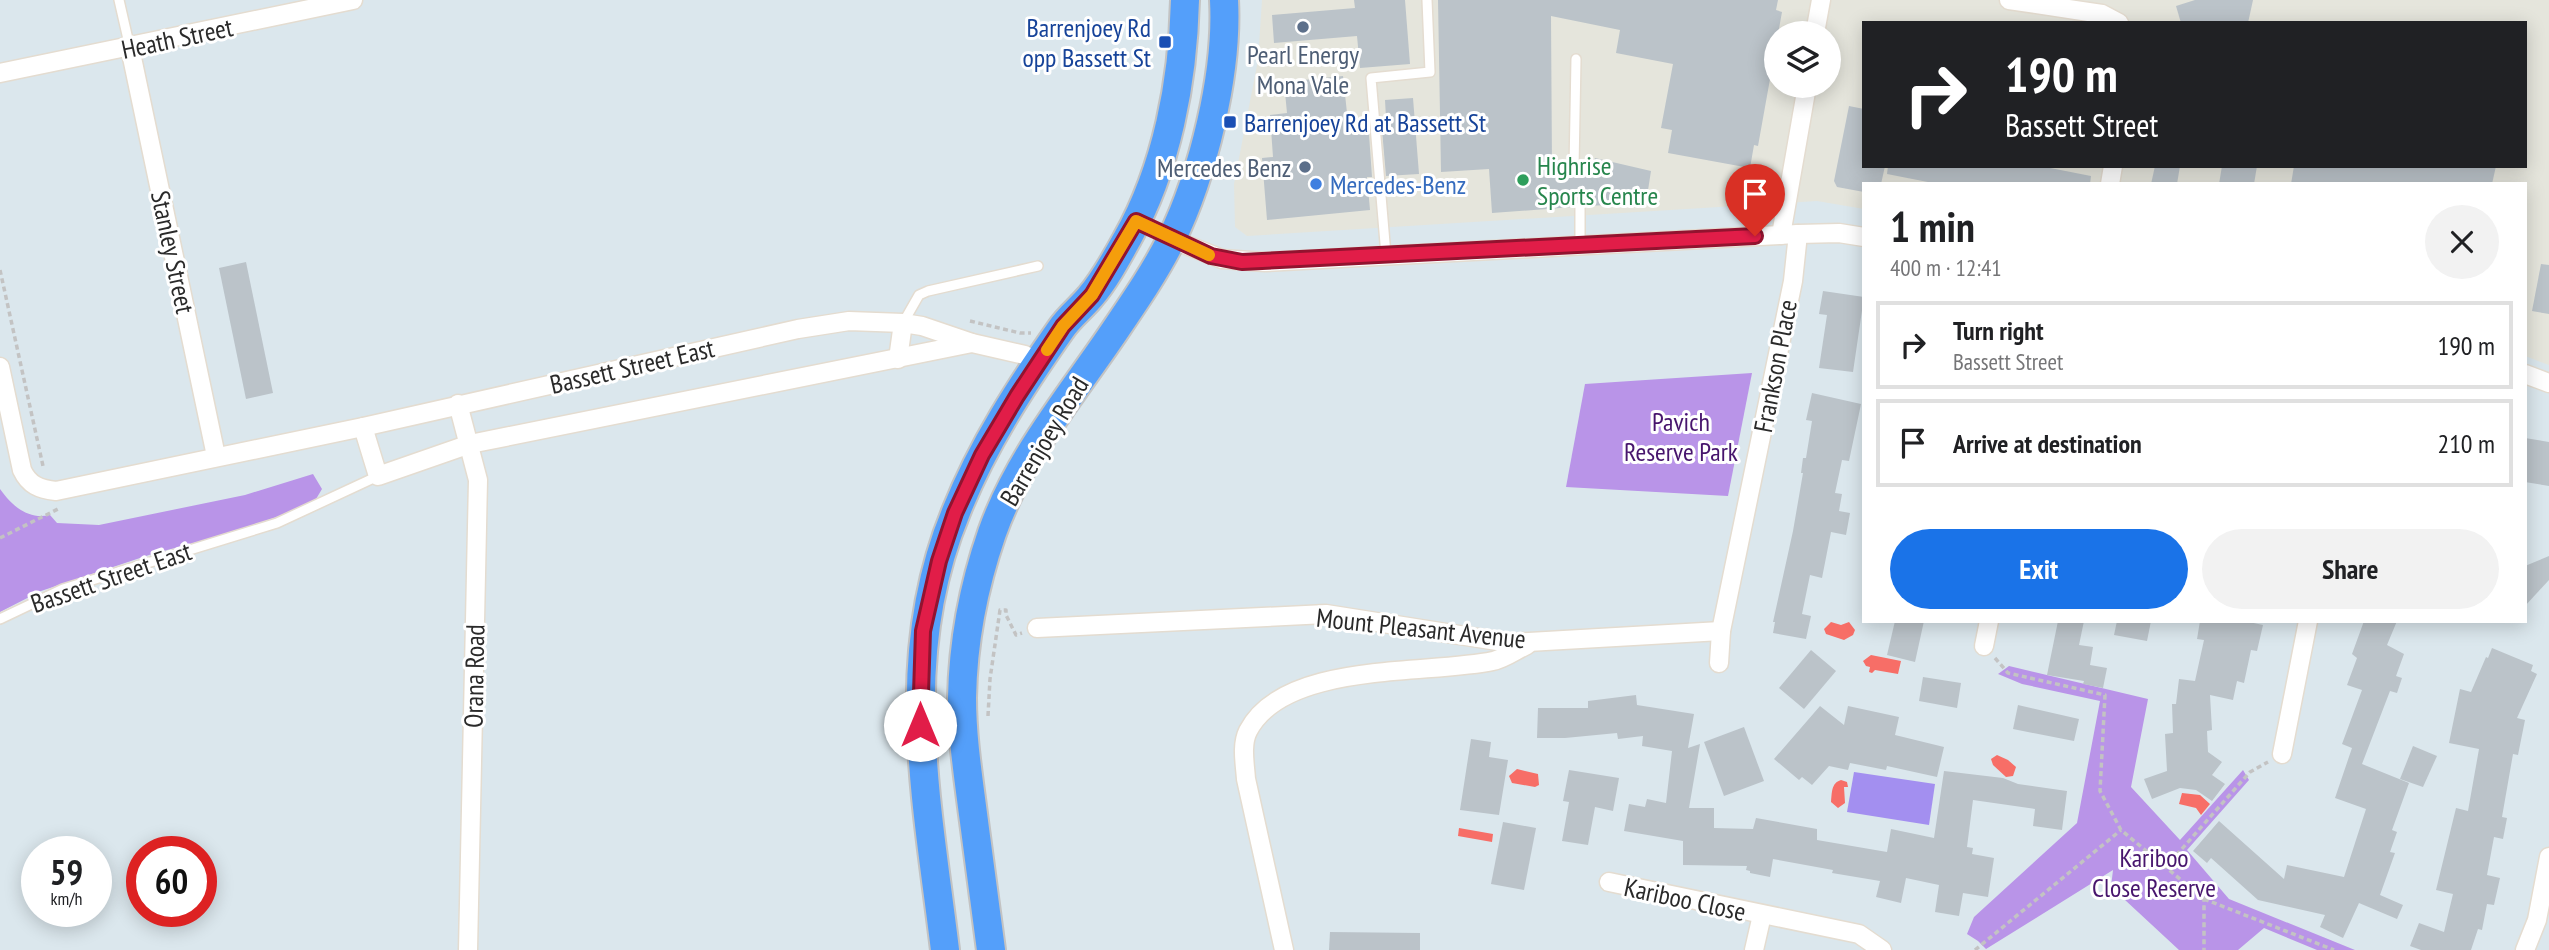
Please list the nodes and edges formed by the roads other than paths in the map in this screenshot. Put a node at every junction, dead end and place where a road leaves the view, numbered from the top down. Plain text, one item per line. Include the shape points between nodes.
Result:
1 (118, 0) edge
2 (353, 0) edge
3 (1185, 0) edge
4 (1224, 0) edge
5 (1427, 0) edge
6 (1821, 0) edge
7 (2009, 0) edge
8 (1817, 21) edge
9 (2115, 21) edge
10 (130, 48) junction
11 (1576, 58) dead end
12 (0, 73) edge
13 (1806, 98) edge
14 (1574, 168) dead end
15 (1580, 206) dead end
16 (1136, 221) junction
17 (1790, 234) junction
18 (1862, 237) edge
19 (1171, 239) junction
20 (1580, 245) junction
21 (1386, 255) junction
22 (1038, 266) dead end
23 (903, 323) junction
24 (972, 343) junction
25 (898, 359) junction
26 (1039, 363) junction
27 (0, 367) edge
28 (2527, 375) edge
29 (2549, 383) edge
30 (1069, 396) junction
31 (458, 404) junction
32 (363, 427) junction
33 (470, 444) junction
34 (216, 456) junction
35 (378, 476) junction
36 (0, 619) edge
37 (1989, 623) edge
38 (2308, 623) edge
39 (1037, 628) road end
40 (1721, 631) junction
41 (1533, 642) junction
42 (1984, 646) road end
43 (1719, 663) dead end
44 (2282, 754) road end
45 (2549, 857) edge
46 (1609, 882) dead end
47 (1762, 915) junction
48 (2543, 923) edge
49 (468, 950) edge
50 (945, 950) edge
51 (991, 950) edge
52 (1284, 950) edge
53 (1754, 950) edge
54 (1882, 950) edge
55 (2525, 950) edge

1 - 10 lane
2 - 10 street, Heath Street
3 - 16 main road, Barrenjoey Road via 1170,124
4 - 19 main road, Barrenjoey Road via 1213,114
5 - 21 lane via 1430,72 1371,78
6 - 8 street
7 - 9 street via 2102,14
10 - 12 street, Heath Street
10 - 34 street, Stanley Street
11 - 14 lane
13 - 17 street, Frankson Place
15 - 20 lane
16 - 19 main road
16 - 26 main road, Barrenjoey Road via 1092,295 1063,326
17 - 18 street
17 - 20 street
17 - 40 street, Frankson Place via 1793,281
19 - 21 street via 1211,256 1242,262
19 - 30 main road, Barrenjoey Road
20 - 21 street
22 - 23 lane via 928,291 919,295
23 - 24 street, Bassett Street East
23 - 25 street
23 - 31 street, Bassett Street East via 849,321 799,329
24 - 25 street, Bassett Street East
24 - 26 street, Bassett Street East via 1025,355
25 - 33 street, Bassett Street East
26 - 30 main road, Bassett Street East
26 - 50 main road, Barrenjoey Road via 982,455 955,513 923,631 921,748
27 - 34 street, Bassett Street East via 22,470 26,480 40,489 56,491
28 - 29 street
30 - 51 main road, Barrenjoey Road via 1019,474 993,531 968,629 963,742
31 - 32 street, Bassett Street East
31 - 33 street, Orana Road
32 - 34 street, Bassett Street East
32 - 35 street
33 - 35 street, Bassett Street East
33 - 49 street, Orana Road via 478,480
35 - 36 lane, Bassett Street East via 277,523 63,589
37 - 42 street
38 - 44 street
39 - 41 street, Mount Pleasant Avenue via 1326,614 1510,643
40 - 41 street, Mount Pleasant Avenue
40 - 43 street, Frankson Place
41 - 52 street via 1495,661 1324,682 1293,692 1265,709 1247,732 1246,779
45 - 48 street
46 - 47 street, Kariboo Close
47 - 53 street, Kariboo Close
47 - 54 street, Kariboo Close via 1859,934
48 - 55 street

